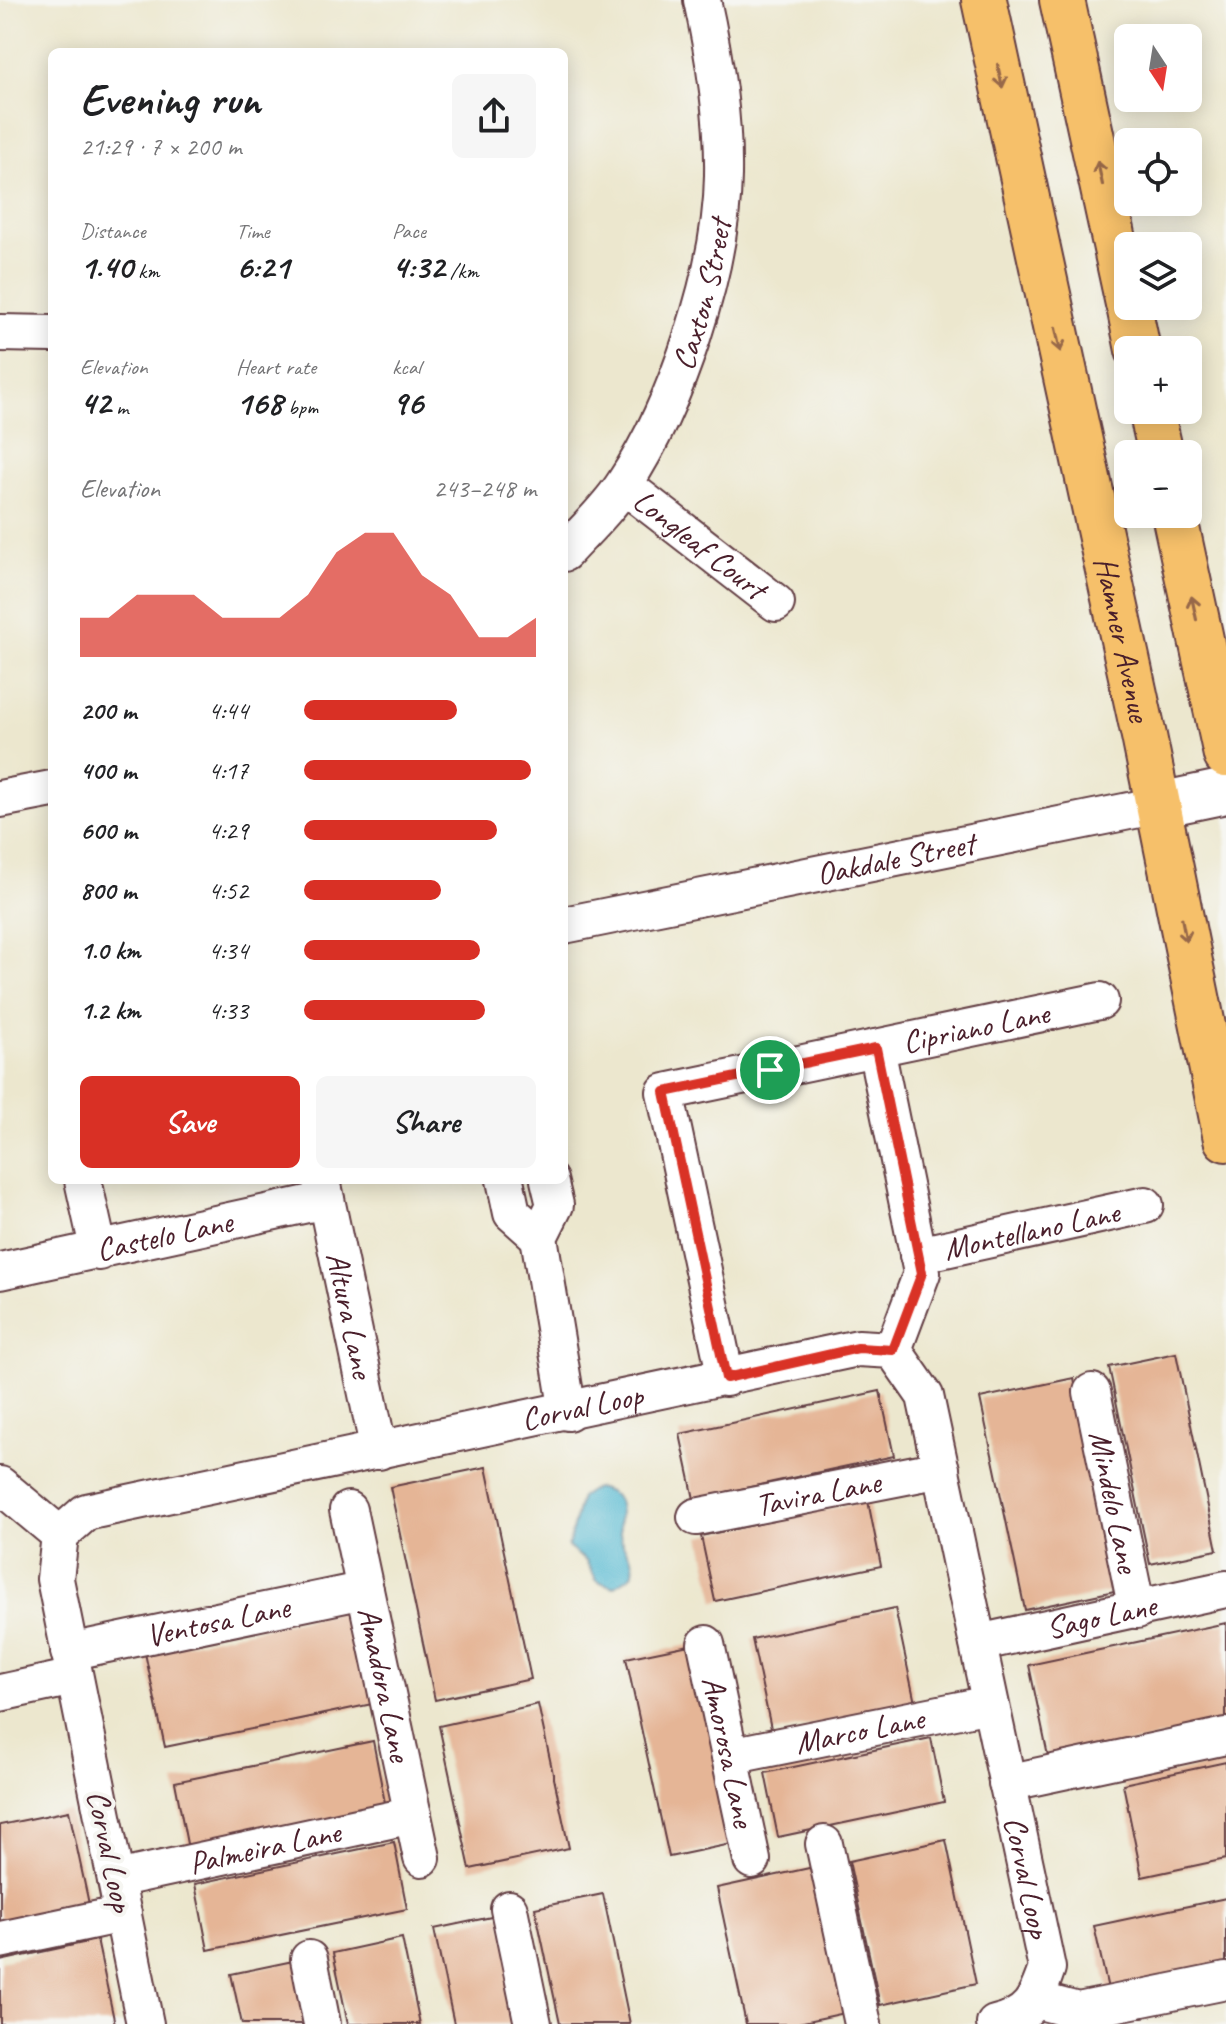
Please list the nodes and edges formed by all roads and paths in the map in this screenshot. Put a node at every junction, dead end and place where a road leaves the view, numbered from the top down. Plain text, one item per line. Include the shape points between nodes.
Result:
1 (702, 0) edge
2 (984, 0) edge
3 (1062, 0) edge
4 (1114, 240) edge
5 (0, 333) edge
6 (48, 334) edge
7 (624, 485) junction
8 (1177, 528) edge
9 (568, 548) edge
10 (776, 603) dead end
11 (1226, 755) edge
12 (48, 790) edge
13 (1226, 791) edge
14 (0, 799) edge
15 (1159, 805) junction
16 (568, 924) edge
17 (1100, 1001) dead end
18 (876, 1048) junction
19 (1226, 1139) edge
20 (84, 1184) edge
21 (506, 1184) edge
22 (550, 1184) edge
23 (324, 1190) edge
24 (1145, 1205) dead end
25 (539, 1237) junction
26 (99, 1252) junction
27 (918, 1255) junction
28 (0, 1271) edge
29 (893, 1350) junction
30 (726, 1378) junction
31 (1092, 1392) dead end
32 (568, 1412) junction
33 (379, 1451) junction
34 (941, 1469) junction
35 (0, 1485) edge
36 (348, 1510) dead end
37 (696, 1517) dead end
38 (60, 1535) junction
39 (1226, 1589) edge
40 (365, 1590) junction
41 (1137, 1610) junction
42 (978, 1643) junction
43 (706, 1644) dead end
44 (72, 1665) junction
45 (0, 1693) edge
46 (990, 1704) junction
47 (1226, 1736) edge
48 (730, 1756) junction
49 (1007, 1783) junction
50 (413, 1815) junction
51 (824, 1844) dead end
52 (422, 1858) dead end
53 (752, 1860) dead end
54 (116, 1879) junction
55 (509, 1909) dead end
56 (123, 1914) junction
57 (0, 1940) edge
58 (309, 1959) dead end
59 (1225, 1988) edge
60 (1015, 2017) edge
61 (145, 2024) edge
62 (322, 2024) edge
63 (533, 2024) edge
64 (863, 2024) edge

1 - 7 street, Caxton Street via 711,38 723,175 709,283 666,407
2 -> 15 main road, Hamner Avenue
4 -> 3 main road
5 - 6 street
7 - 9 street, Caxton Street
7 - 10 street, Longleaf Court
11 -> 8 main road
12 - 14 street
13 - 15 street, Oakdale Street
15 - 16 street, Oakdale Street
15 -> 19 main road, Hamner Avenue
17 - 18 street, Cipriano Lane
18 - 27 street
18 - 30 street, Cipriano Lane via 665,1092
20 - 26 street
21 - 25 street via 512,1213
22 - 25 street via 555,1205
23 - 26 street, Castelo Lane
23 - 33 street, Altura Lane
24 - 27 street, Montellano Lane
25 - 32 street
26 - 28 street, Castelo Lane
27 - 29 street via 922,1273
29 - 30 street, Corval Loop via 858,1348
29 - 34 street, Corval Loop via 925,1396
30 - 32 street, Corval Loop
31 - 41 street, Mindelo Lane
32 - 33 street, Corval Loop
33 - 38 street, Corval Loop via 86,1512
34 - 37 street, Tavira Lane
34 - 42 street, Corval Loop
35 - 38 street
36 - 40 street, Amadora Lane
38 - 44 street, Corval Loop via 55,1579
39 - 41 street, Sago Lane
40 - 44 street, Ventosa Lane
40 - 50 street, Amadora Lane
41 - 42 street, Sago Lane
42 - 46 street, Corval Loop
43 - 48 street, Amorosa Lane
44 - 45 street, Ventosa Lane
44 - 54 street, Corval Loop
46 - 48 street, Marco Lane
46 - 49 street, Corval Loop
47 - 49 street
48 - 53 street, Amorosa Lane
49 - 60 street, Corval Loop via 1047,1968
50 - 52 street, Amadora Lane
50 - 54 street, Palmeira Lane
51 - 64 street
54 - 56 street, Corval Loop
55 - 63 street
56 - 57 street
56 - 61 street, Corval Loop
58 - 62 street
59 - 60 street

